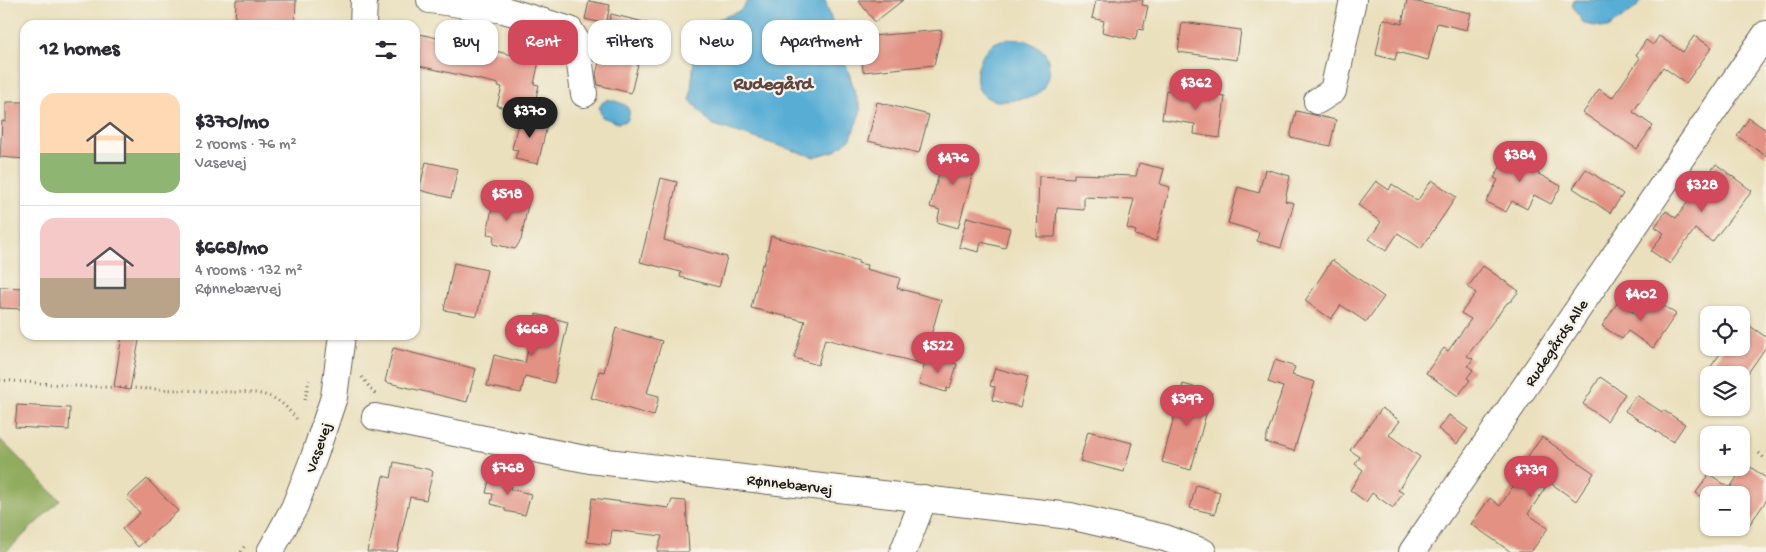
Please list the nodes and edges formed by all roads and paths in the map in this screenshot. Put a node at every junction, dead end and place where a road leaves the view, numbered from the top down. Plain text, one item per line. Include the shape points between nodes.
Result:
1 (364, 0) edge
2 (430, 0) edge
3 (1353, 0) edge
4 (363, 20) edge
5 (1766, 34) edge
6 (584, 94) dead end
7 (1317, 101) dead end
8 (341, 340) edge
9 (0, 380) edge
10 (375, 417) dead end
11 (300, 422) dead end
12 (1759, 453) dead end
13 (1766, 460) edge
14 (924, 498) junction
15 (270, 552) edge
16 (903, 552) edge
17 (1203, 552) edge
18 (1412, 552) edge

1 - 4 street
2 - 6 street via 504,10 570,30 576,42
3 - 7 street via 1333,91
5 - 18 street, Rudegårds Alle
8 - 15 street, Vasevej via 334,397 314,458 294,508
9 - 11 path via 256,393 282,401
10 - 14 street, Rønnebærvej via 590,460
12 - 13 path
14 - 16 street
14 - 17 street, Rønnebærvej via 1070,516 1165,538

